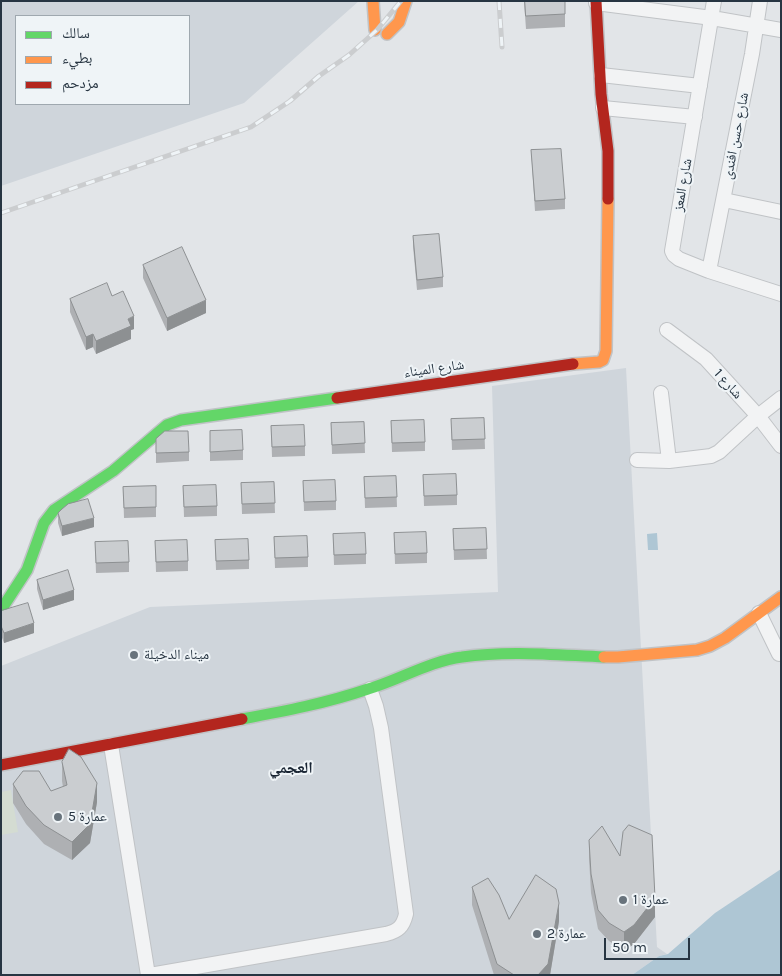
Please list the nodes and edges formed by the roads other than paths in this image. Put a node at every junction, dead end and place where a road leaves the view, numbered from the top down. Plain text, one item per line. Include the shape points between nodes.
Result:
1 (373, 1) edge
2 (406, 1) edge
3 (714, 1) edge
4 (760, 1) edge
5 (596, 2) edge
6 (712, 18) junction
7 (756, 26) junction
8 (375, 30) dead end
9 (781, 30) edge
10 (387, 34) dead end
11 (600, 75) junction
12 (700, 86) junction
13 (603, 108) junction
14 (695, 117) junction
15 (724, 200) junction
16 (781, 212) edge
17 (709, 271) junction
18 (781, 294) edge
19 (668, 330) dead end
20 (661, 393) dead end
21 (781, 398) edge
22 (758, 416) junction
23 (781, 446) edge
24 (637, 460) dead end
25 (669, 461) junction
26 (781, 597) edge
27 (1, 610) edge
28 (759, 613) junction
29 (779, 654) dead end
30 (370, 689) junction
31 (111, 744) junction
32 (1, 765) edge
33 (149, 975) edge

1 - 8 street
2 - 10 street via 399,22
3 - 6 street, شارع المعز
4 - 7 street, شارع حسن افندى
5 - 6 street
5 - 11 street, شارع الميناء
6 - 7 street
6 - 12 street, شارع المعز
7 - 9 street
7 - 15 street, شارع حسن افندى
11 - 12 street
11 - 13 street, شارع الميناء
12 - 14 street, شارع المعز
13 - 14 street
13 - 27 street, شارع الميناء via 608,151 606,351 603,360 181,420 167,426 113,471 54,510 44,523 27,570
14 - 17 street, شارع المعز via 672,251 677,258
15 - 16 street
15 - 17 street, شارع حسن افندى
17 - 18 street, شارع المعز
19 - 22 street, شارع 1 via 702,355
20 - 25 street
21 - 22 street
22 - 23 street, شارع 1
22 - 25 street via 719,452 702,458
24 - 25 street
26 - 28 street
28 - 29 street
28 - 30 street via 710,646 682,653 618,657 476,655 442,662
30 - 31 street via 291,710
30 - 33 street via 381,728 406,914 404,925 386,934
31 - 32 street
31 - 33 street

